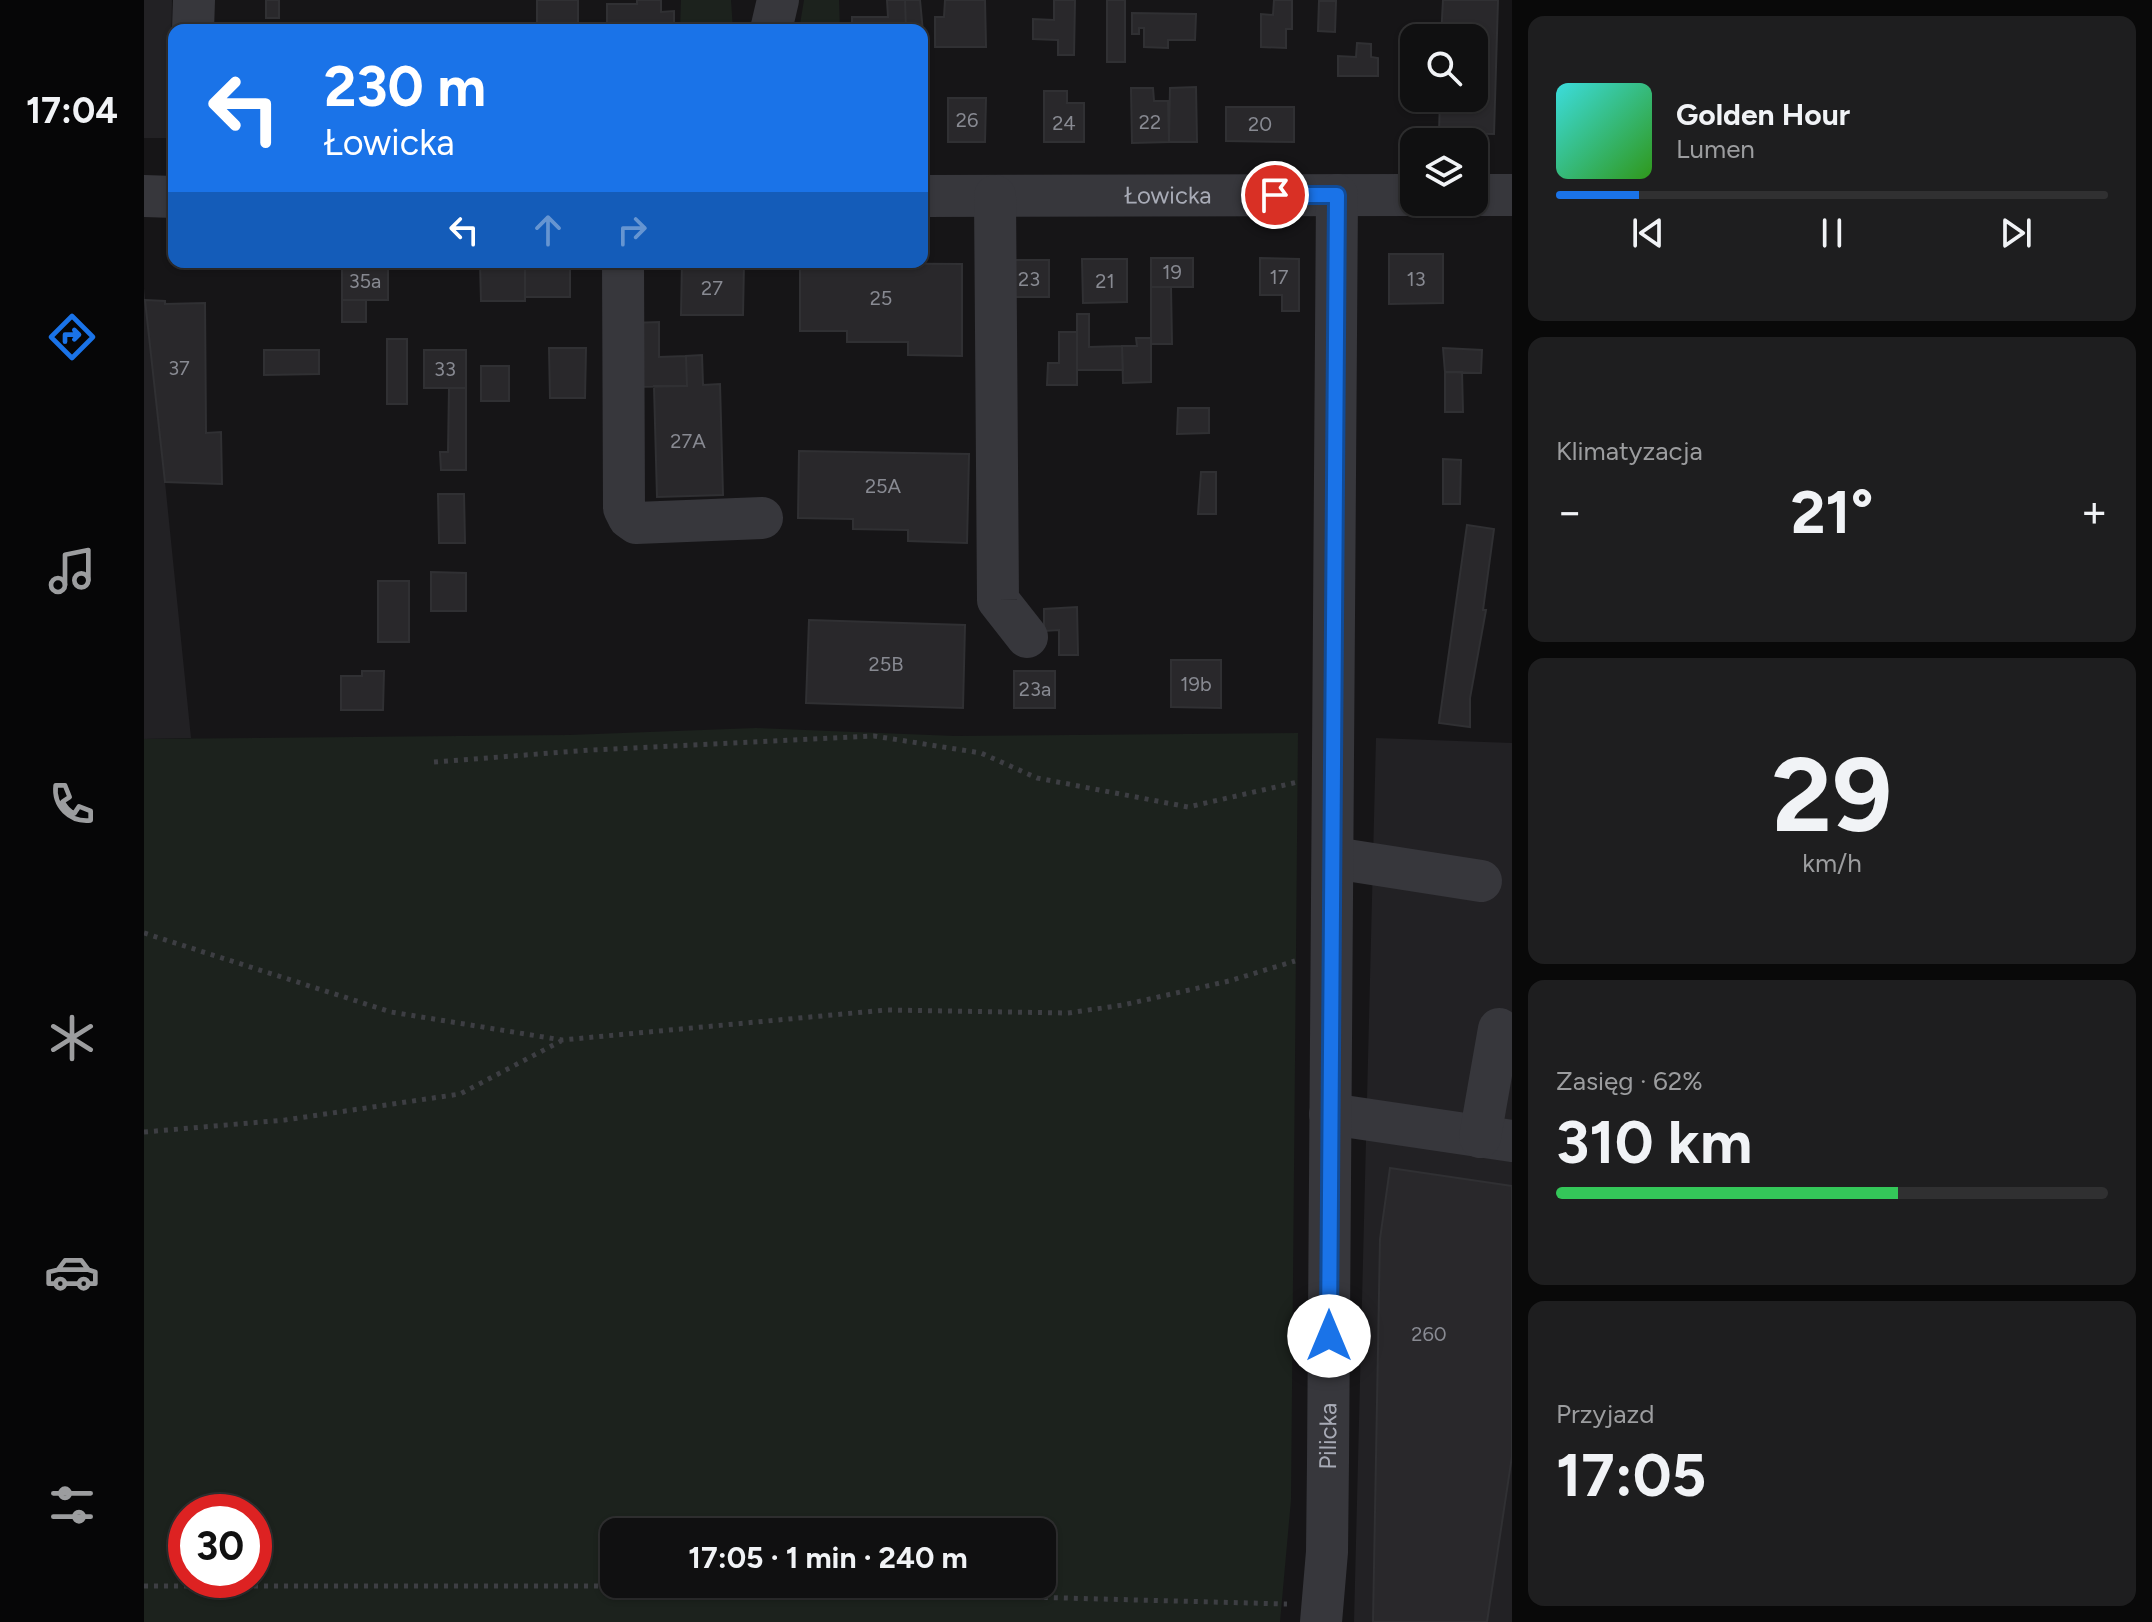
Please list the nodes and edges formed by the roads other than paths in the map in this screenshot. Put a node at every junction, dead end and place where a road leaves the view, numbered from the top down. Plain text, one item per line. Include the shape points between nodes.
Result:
1 (194, 0) edge
2 (778, 0) edge
3 (193, 24) edge
4 (772, 24) edge
5 (1337, 195) junction
6 (1400, 195) edge
7 (1488, 195) edge
8 (1512, 195) edge
9 (144, 196) edge
10 (928, 196) edge
11 (995, 196) junction
12 (168, 197) edge
13 (623, 268) edge
14 (762, 518) dead end
15 (1027, 637) dead end
16 (1334, 858) junction
17 (1481, 881) dead end
18 (1499, 1029) dead end
19 (1330, 1114) junction
20 (1496, 1139) edge
21 (1322, 1616) edge

1 - 3 street
2 - 4 street
5 - 6 street, Łowicka
5 - 11 street, Łowicka
5 - 16 street, Pilicka
7 - 8 street
9 - 12 street
10 - 11 street, Łowicka
11 - 15 street via 998,600
13 - 14 street via 624,508 629,518 636,523
16 - 17 street
16 - 19 street, Pilicka
18 - 20 street
19 - 20 street
19 - 21 street, Pilicka via 1328,1492

